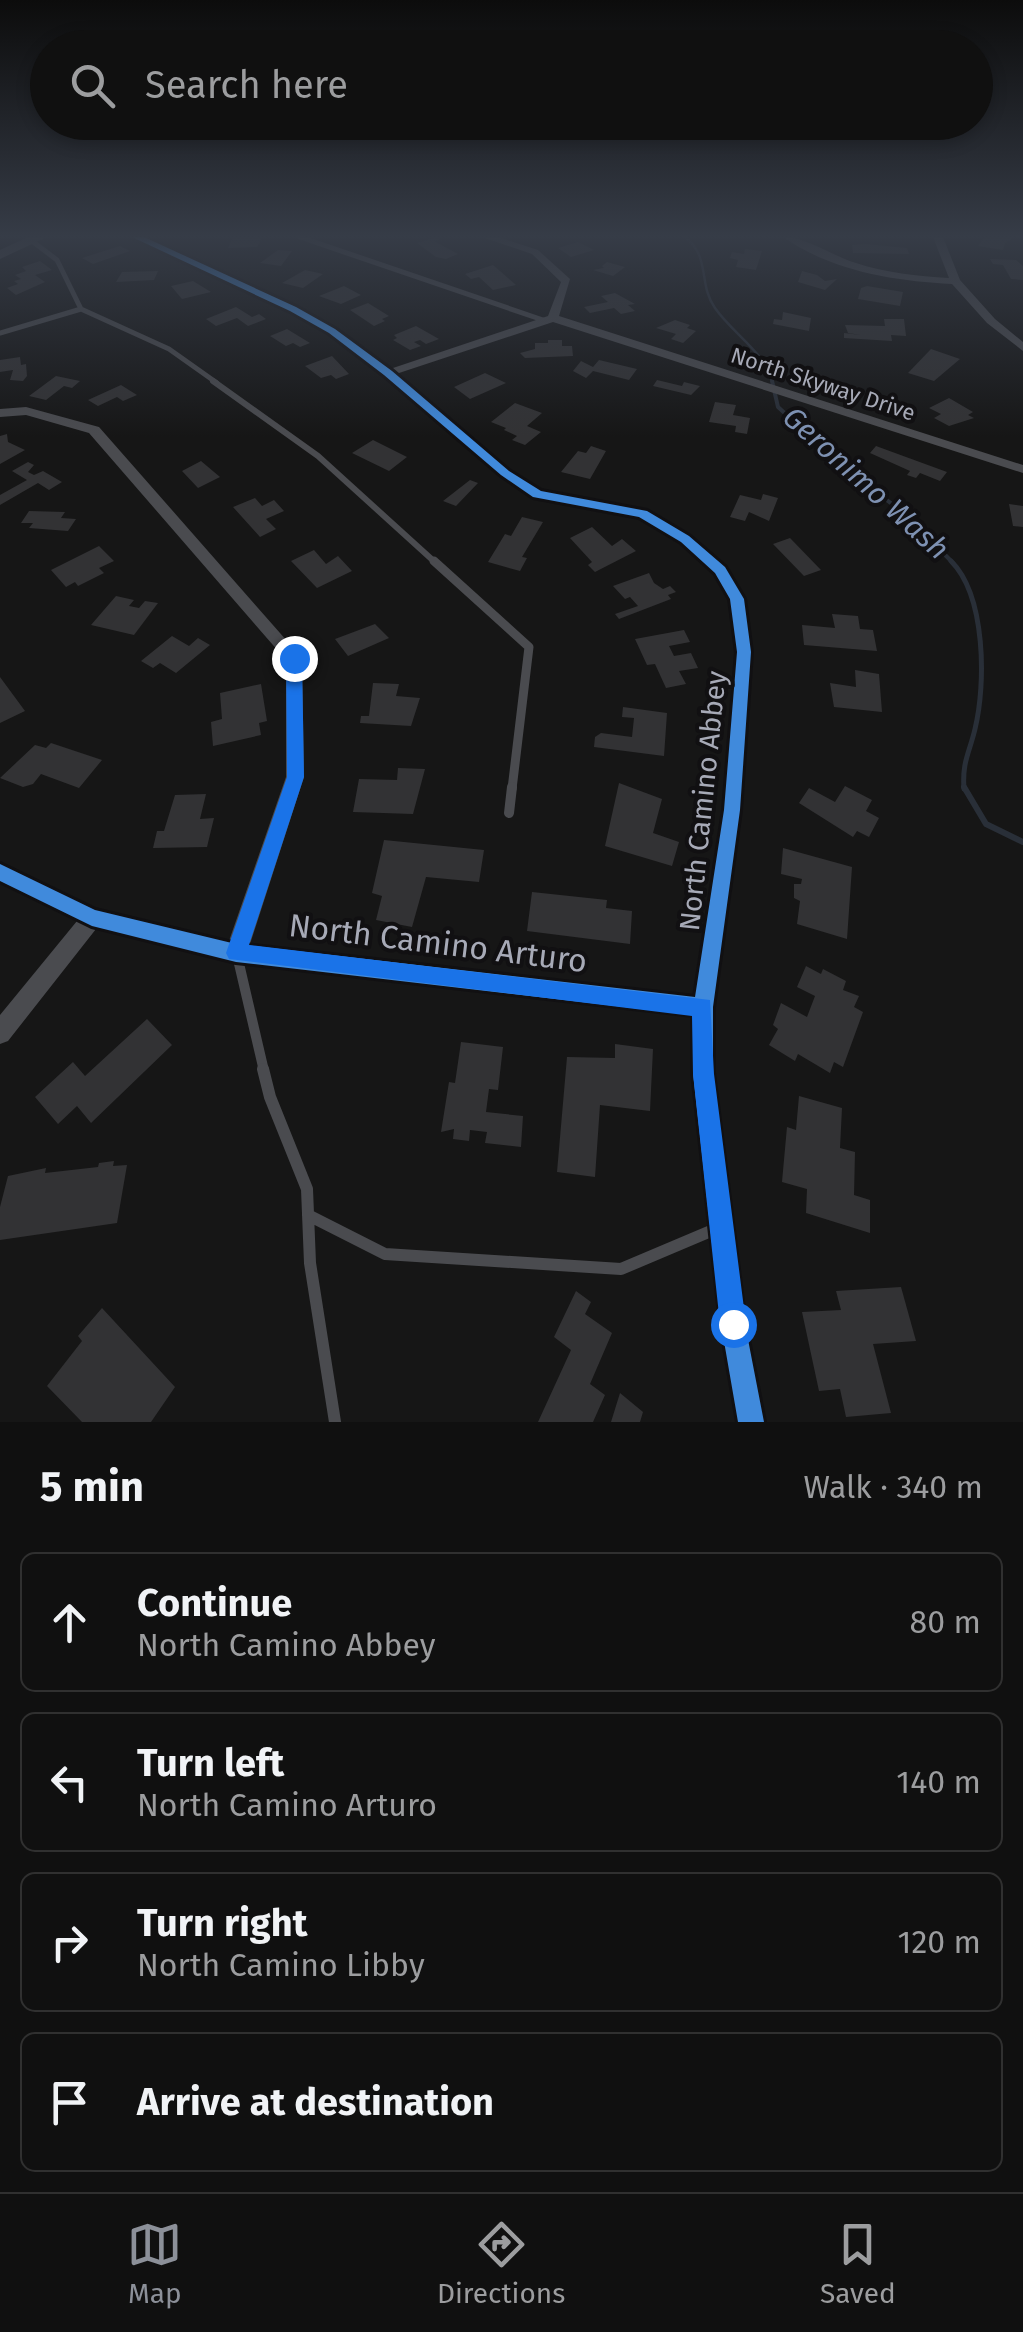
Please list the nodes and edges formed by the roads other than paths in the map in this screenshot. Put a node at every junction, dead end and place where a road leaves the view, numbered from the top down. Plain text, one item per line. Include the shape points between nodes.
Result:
1 (80, 303) edge
2 (284, 303) edge
3 (498, 303) edge
4 (556, 303) edge
5 (976, 303) edge
6 (81, 309) junction
7 (549, 320) junction
8 (0, 333) edge
9 (1023, 348) edge
10 (388, 373) junction
11 (0, 412) edge
12 (1023, 469) edge
13 (508, 812) dead end
14 (0, 872) edge
15 (92, 918) junction
16 (236, 953) junction
17 (703, 1007) junction
18 (0, 1033) edge
19 (308, 1216) junction
20 (722, 1226) junction
21 (334, 1422) edge
22 (751, 1422) edge

1 - 6 lane
2 - 10 street, North Camino Abbey
3 - 7 lane
4 - 7 street
5 - 9 street
6 - 8 lane
6 - 13 lane via 168,349 318,456 529,647
7 - 10 street
7 - 12 street, North Skyway Drive
10 - 17 street, North Camino Abbey via 538,494 643,514 685,539 720,570 737,599 744,652 732,810
11 - 16 street via 26,411 94,430 294,658 295,777
14 - 15 street, North Camino Arturo
15 - 16 street, North Camino Arturo
15 - 18 street
16 - 17 street, North Camino Arturo
16 - 19 lane via 270,1097 307,1189
17 - 20 street, North Camino Abbey
19 - 20 lane via 385,1254 621,1268
19 - 21 lane
20 - 22 street, North Camino Abbey

